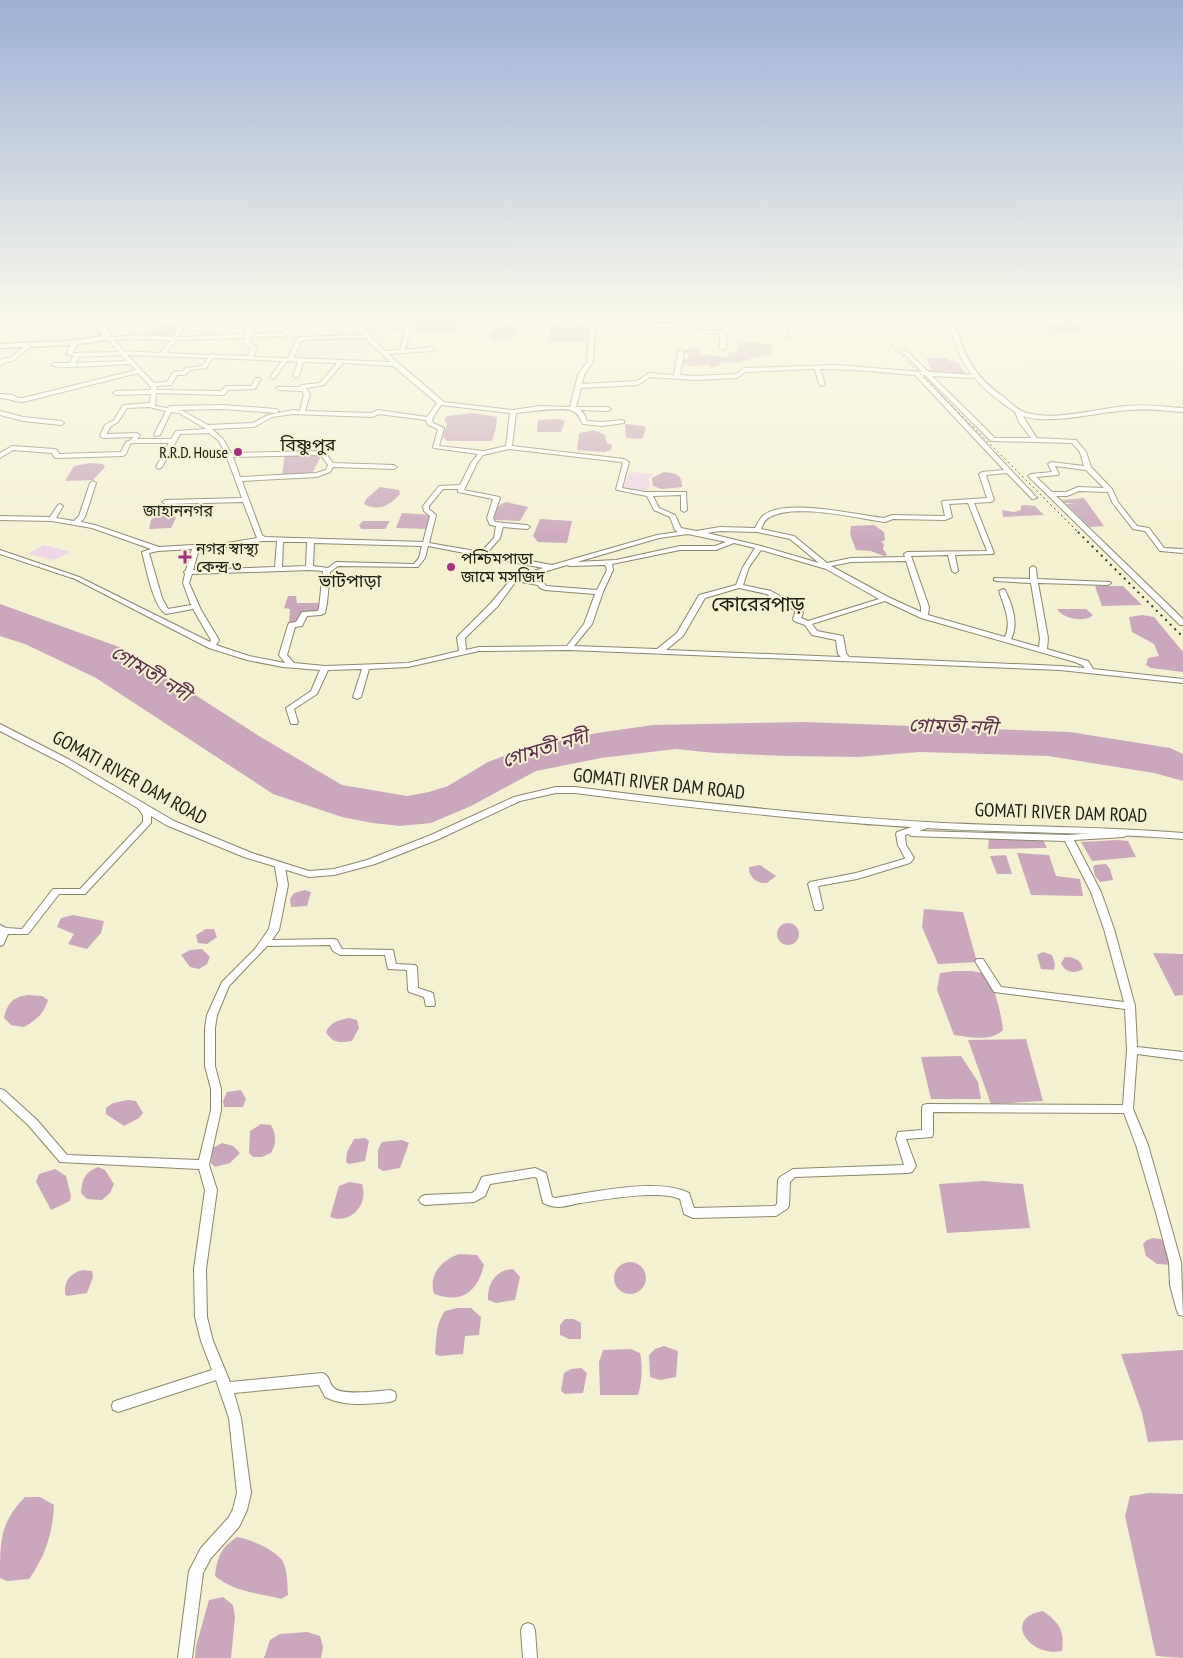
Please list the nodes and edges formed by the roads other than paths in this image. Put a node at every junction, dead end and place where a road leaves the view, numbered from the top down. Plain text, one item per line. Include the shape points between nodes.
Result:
1 (50, 394) edge
2 (154, 394) edge
3 (307, 394) edge
4 (430, 394) edge
5 (576, 394) edge
6 (937, 394) edge
7 (946, 394) edge
8 (993, 394) edge
9 (0, 396) edge
10 (440, 403) junction
11 (151, 406) junction
12 (170, 408) junction
13 (573, 408) junction
14 (608, 409) dead end
15 (1183, 410) edge
16 (302, 412) junction
17 (513, 412) junction
18 (1018, 412) junction
19 (1, 415) edge
20 (276, 415) junction
21 (429, 419) junction
22 (622, 422) dead end
23 (62, 423) dead end
24 (210, 429) junction
25 (157, 435) dead end
26 (1035, 440) junction
27 (133, 441) junction
28 (172, 441) junction
29 (509, 447) junction
30 (484, 452) junction
31 (229, 455) junction
32 (0, 456) edge
33 (331, 465) junction
34 (159, 467) dead end
35 (394, 467) dead end
36 (1088, 468) junction
37 (1010, 471) junction
38 (238, 480) junction
39 (93, 483) dead end
40 (462, 487) junction
41 (1110, 490) junction
42 (646, 494) junction
43 (1050, 494) junction
44 (1034, 498) dead end
45 (246, 500) junction
46 (970, 501) junction
47 (165, 502) dead end
48 (60, 506) dead end
49 (684, 510) dead end
50 (0, 518) edge
51 (52, 519) junction
52 (76, 523) junction
53 (500, 525) junction
54 (527, 527) dead end
55 (757, 530) junction
56 (686, 532) junction
57 (696, 533) junction
58 (263, 540) junction
59 (280, 540) junction
60 (310, 540) junction
61 (734, 541) junction
62 (426, 544) junction
63 (196, 546) junction
64 (759, 547) junction
65 (158, 549) junction
66 (1183, 551) edge
67 (0, 552) edge
68 (484, 553) junction
69 (951, 553) junction
70 (909, 558) junction
71 (608, 563) junction
72 (565, 564) junction
73 (551, 567) junction
74 (828, 567) junction
75 (309, 568) junction
76 (1032, 568) dead end
77 (278, 570) junction
78 (327, 570) junction
79 (955, 571) dead end
80 (187, 572) junction
81 (514, 579) junction
82 (996, 579) dead end
83 (1034, 581) junction
84 (1108, 583) dead end
85 (739, 586) junction
86 (1004, 591) dead end
87 (599, 592) junction
88 (885, 599) junction
89 (196, 606) junction
90 (924, 616) junction
91 (808, 623) junction
92 (1183, 623) edge
93 (1007, 639) junction
94 (212, 646) junction
95 (569, 648) junction
96 (1043, 649) junction
97 (660, 651) junction
98 (463, 652) junction
99 (847, 659) junction
100 (291, 665) junction
101 (366, 667) junction
102 (325, 668) junction
103 (1089, 669) junction
104 (1183, 681) edge
105 (358, 697) dead end
106 (294, 722) dead end
107 (0, 727) edge
108 (142, 808) junction
109 (927, 825) junction
110 (904, 832) junction
111 (1145, 832) junction
112 (1183, 836) edge
113 (1068, 838) junction
114 (280, 866) junction
115 (818, 908) dead end
116 (2, 929) edge
117 (0, 943) edge
118 (265, 943) junction
119 (980, 961) dead end
120 (430, 1004) dead end
121 (1130, 1006) junction
122 (1132, 1050) junction
123 (1183, 1056) edge
124 (0, 1093) edge
125 (1128, 1109) junction
126 (203, 1165) junction
127 (425, 1200) dead end
128 (1179, 1261) edge
129 (1183, 1311) edge
130 (219, 1373) junction
131 (226, 1388) junction
132 (390, 1396) dead end
133 (118, 1406) dead end
134 (528, 1630) dead end
135 (186, 1658) edge
136 (530, 1658) edge

1 - 9 street via 19,400 14,396
2 - 11 street
3 - 16 street
4 - 10 street
5 - 13 street
6 - 37 street
7 - 26 street via 993,440
8 - 18 main road
10 - 17 street
10 - 21 street
11 - 12 street
11 - 27 street via 125,406 103,435 136,436
12 - 20 street via 276,410
12 - 24 street
12 - 25 street
13 - 14 street
13 - 17 street
13 - 22 street via 585,423
15 - 18 main road via 1138,408 1086,415 1034,416
16 - 20 street
16 - 21 street via 372,415 378,412
17 - 29 street
18 - 26 street
19 - 23 street
20 - 24 street via 254,425
21 - 30 street via 430,424 441,428 436,447
24 - 28 street via 180,431
24 - 31 street
26 - 36 street via 1074,441 1083,452
27 - 28 street
27 - 32 street via 128,442 123,454 55,456 55,451 12,448
28 - 34 street
29 - 30 street
29 - 42 street via 622,460 626,462 619,490
30 - 40 street via 474,463
31 - 33 street via 322,453
31 - 38 street
33 - 35 street
33 - 38 street via 328,471 317,475
36 - 41 street
36 - 43 street via 1051,464 1056,474 1031,476
37 - 44 street
37 - 46 street via 982,474 991,500
38 - 45 street
39 - 52 street via 82,517
40 - 53 street via 462,493 497,498 489,521
40 - 62 street via 441,487 426,506 433,515
41 - 43 street via 1078,489 1067,494
41 - 66 street via 1135,528 1147,529 1162,550
42 - 49 street via 684,493
42 - 56 street via 656,509 672,516 678,530
43 - 92 street
45 - 47 street
45 - 58 street
46 - 55 street via 945,502 949,517 945,518 892,517 885,520 821,512 778,512 766,516
46 - 69 street via 991,553
48 - 51 street
50 - 51 street
51 - 52 street
52 - 65 street via 112,531
53 - 54 street
53 - 68 street via 498,538
55 - 57 street via 720,529
55 - 74 street via 792,537
56 - 57 street
56 - 72 street via 659,536
57 - 61 street
58 - 59 street
58 - 63 street
59 - 60 street
59 - 77 street
60 - 62 street
60 - 75 street
61 - 64 street
61 - 71 street via 716,548 680,548
62 - 68 street
62 - 78 street via 416,566 336,564
63 - 65 street
63 - 80 street
64 - 74 street
64 - 85 street
65 - 89 street via 144,552 158,598 166,612
67 - 94 street via 78,578
68 - 73 street
69 - 70 street via 907,554
69 - 79 street
70 - 74 street via 851,560
70 - 90 street via 925,607
71 - 72 street
71 - 87 street via 610,570
72 - 73 street
73 - 81 street
74 - 88 street
75 - 77 street
75 - 78 street
76 - 83 street
77 - 80 street
78 - 100 street via 321,613 305,614 300,624 292,625 283,655
80 - 89 street via 186,583
81 - 87 street via 542,584 545,588
81 - 98 street via 494,605 465,632 461,638
82 - 83 street
83 - 84 street
83 - 96 street
85 - 91 street via 770,592 798,609 797,619
85 - 97 street via 702,597 680,634
86 - 93 street via 1012,626
87 - 95 street via 591,619
88 - 90 street
88 - 91 street
89 - 94 street via 215,640
90 - 93 street
91 - 99 street via 815,633 840,638 842,654
93 - 96 street
94 - 100 street via 246,658
95 - 97 street
95 - 98 street
96 - 103 street via 1085,663
97 - 99 street
98 - 101 street via 421,664
99 - 103 street
100 - 102 street
101 - 102 street
101 - 105 street
102 - 106 street via 314,692 290,710
103 - 104 street
107 - 108 main road, GOMATI RIVER DAM ROAD via 67,762
108 - 114 main road, GOMATI RIVER DAM ROAD via 197,835
108 - 116 street via 147,815 147,823 82,892 56,891 25,932
109 - 110 street
109 - 111 main road, GOMATI RIVER DAM ROAD
109 - 114 main road, GOMATI RIVER DAM ROAD via 556,790 517,799 435,837 352,867 325,874 309,874
110 - 113 street
110 - 115 street via 899,836 909,860 857,876 812,884
111 - 112 main road, GOMATI RIVER DAM ROAD
111 - 113 street
113 - 121 street via 1096,892
114 - 118 street via 283,886 276,925
116 - 117 street
118 - 120 street via 334,942 340,952 390,952 392,966 412,967 413,990 429,995
118 - 126 street via 225,984 212,1015 210,1066 216,1089 216,1110
119 - 121 street via 998,990
121 - 122 street
122 - 123 street
122 - 125 street
124 - 126 street via 33,1123 64,1159
125 - 127 street via 927,1108 928,1134 902,1135 908,1169 793,1173 784,1180 783,1206 776,1211 693,1213 688,1211 685,1196 677,1191 622,1193 550,1202 542,1176 534,1172 486,1180 481,1193 474,1197
125 - 128 street
126 - 130 street via 211,1190 200,1269 201,1317
128 - 129 street via 1176,1285
130 - 131 street
130 - 133 street
131 - 132 street via 322,1379 334,1395 357,1399
131 - 135 street via 235,1418 244,1493 234,1522 206,1553 196,1571
134 - 136 street

